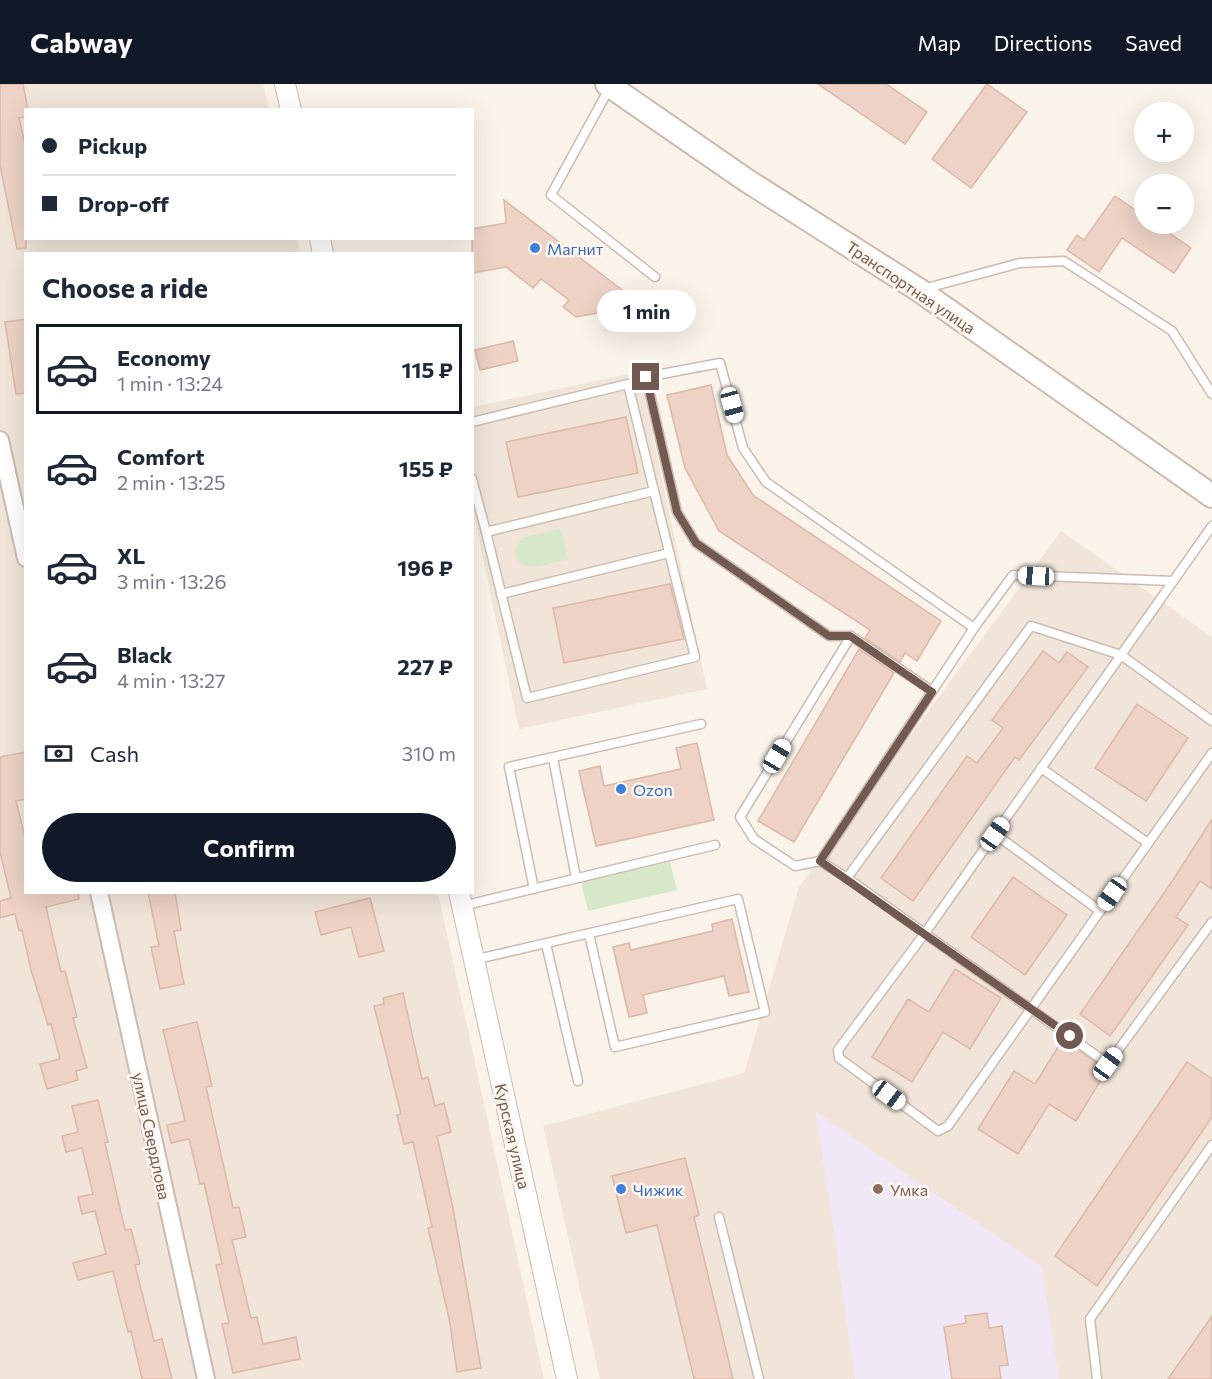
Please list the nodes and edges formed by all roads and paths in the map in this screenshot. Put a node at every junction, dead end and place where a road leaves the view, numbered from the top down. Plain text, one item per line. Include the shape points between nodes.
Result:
1 (285, 84) edge
2 (609, 85) edge
3 (291, 108) edge
4 (656, 277) dead end
5 (919, 290) junction
6 (1212, 394) edge
7 (474, 422) edge
8 (0, 440) edge
9 (474, 487) edge
10 (654, 491) junction
11 (1212, 496) edge
12 (1212, 526) edge
13 (486, 532) junction
14 (24, 549) edge
15 (669, 553) junction
16 (1173, 581) junction
17 (501, 594) junction
18 (974, 628) junction
19 (850, 636) junction
20 (1121, 655) junction
21 (932, 692) junction
22 (1212, 722) edge
23 (701, 724) dead end
24 (1212, 753) edge
25 (553, 758) junction
26 (1041, 768) junction
27 (995, 834) junction
28 (1148, 843) junction
29 (715, 845) dead end
30 (820, 861) junction
31 (576, 878) junction
32 (847, 878) junction
33 (534, 889) junction
34 (99, 894) edge
35 (460, 899) edge
36 (1100, 911) junction
37 (1212, 922) edge
38 (925, 933) junction
39 (589, 934) junction
40 (546, 944) junction
41 (473, 960) junction
42 (1031, 1009) junction
43 (578, 1081) dead end
44 (1212, 1145) edge
45 (719, 1217) dead end
46 (206, 1379) edge
47 (567, 1379) edge
48 (759, 1379) edge
49 (1097, 1379) edge

1 - 3 street
2 - 4 lane via 551,195
2 - 5 main road, Транспортная улица via 746,180
5 - 6 lane via 1020,263 1064,261 1172,331
5 - 11 main road, Транспортная улица
7 - 10 lane via 628,384
8 - 14 street
9 - 13 lane
10 - 13 lane
10 - 15 lane
12 - 16 lane
13 - 17 lane
15 - 17 lane
15 - 17 lane via 695,657 526,699
16 - 18 lane via 1013,575
16 - 20 lane
18 - 19 lane via 766,482 743,447 720,363 646,377 677,512 696,543 829,636
18 - 21 lane
19 - 21 lane
19 - 30 lane via 740,817 754,839 795,866
20 - 22 lane
20 - 26 lane
20 - 32 lane via 1031,626
21 - 30 lane
23 - 25 lane
24 - 28 lane
25 - 31 lane
25 - 33 lane via 509,767
26 - 27 lane
26 - 28 lane
27 - 36 lane
27 - 38 lane
28 - 36 lane
29 - 31 lane
30 - 32 lane
31 - 33 lane
32 - 38 lane
33 - 35 lane
34 - 46 street, улица Свердлова
35 - 41 street, Курская улица
36 - 42 lane
37 - 42 lane via 1108,1064
38 - 42 lane
38 - 42 lane via 838,1050 839,1058 938,1131 948,1126
39 - 39 lane via 738,899 765,1012 615,1047
39 - 40 lane
40 - 41 lane
40 - 43 lane
41 - 47 street, Курская улица
44 - 49 lane via 1090,1319
45 - 48 lane

